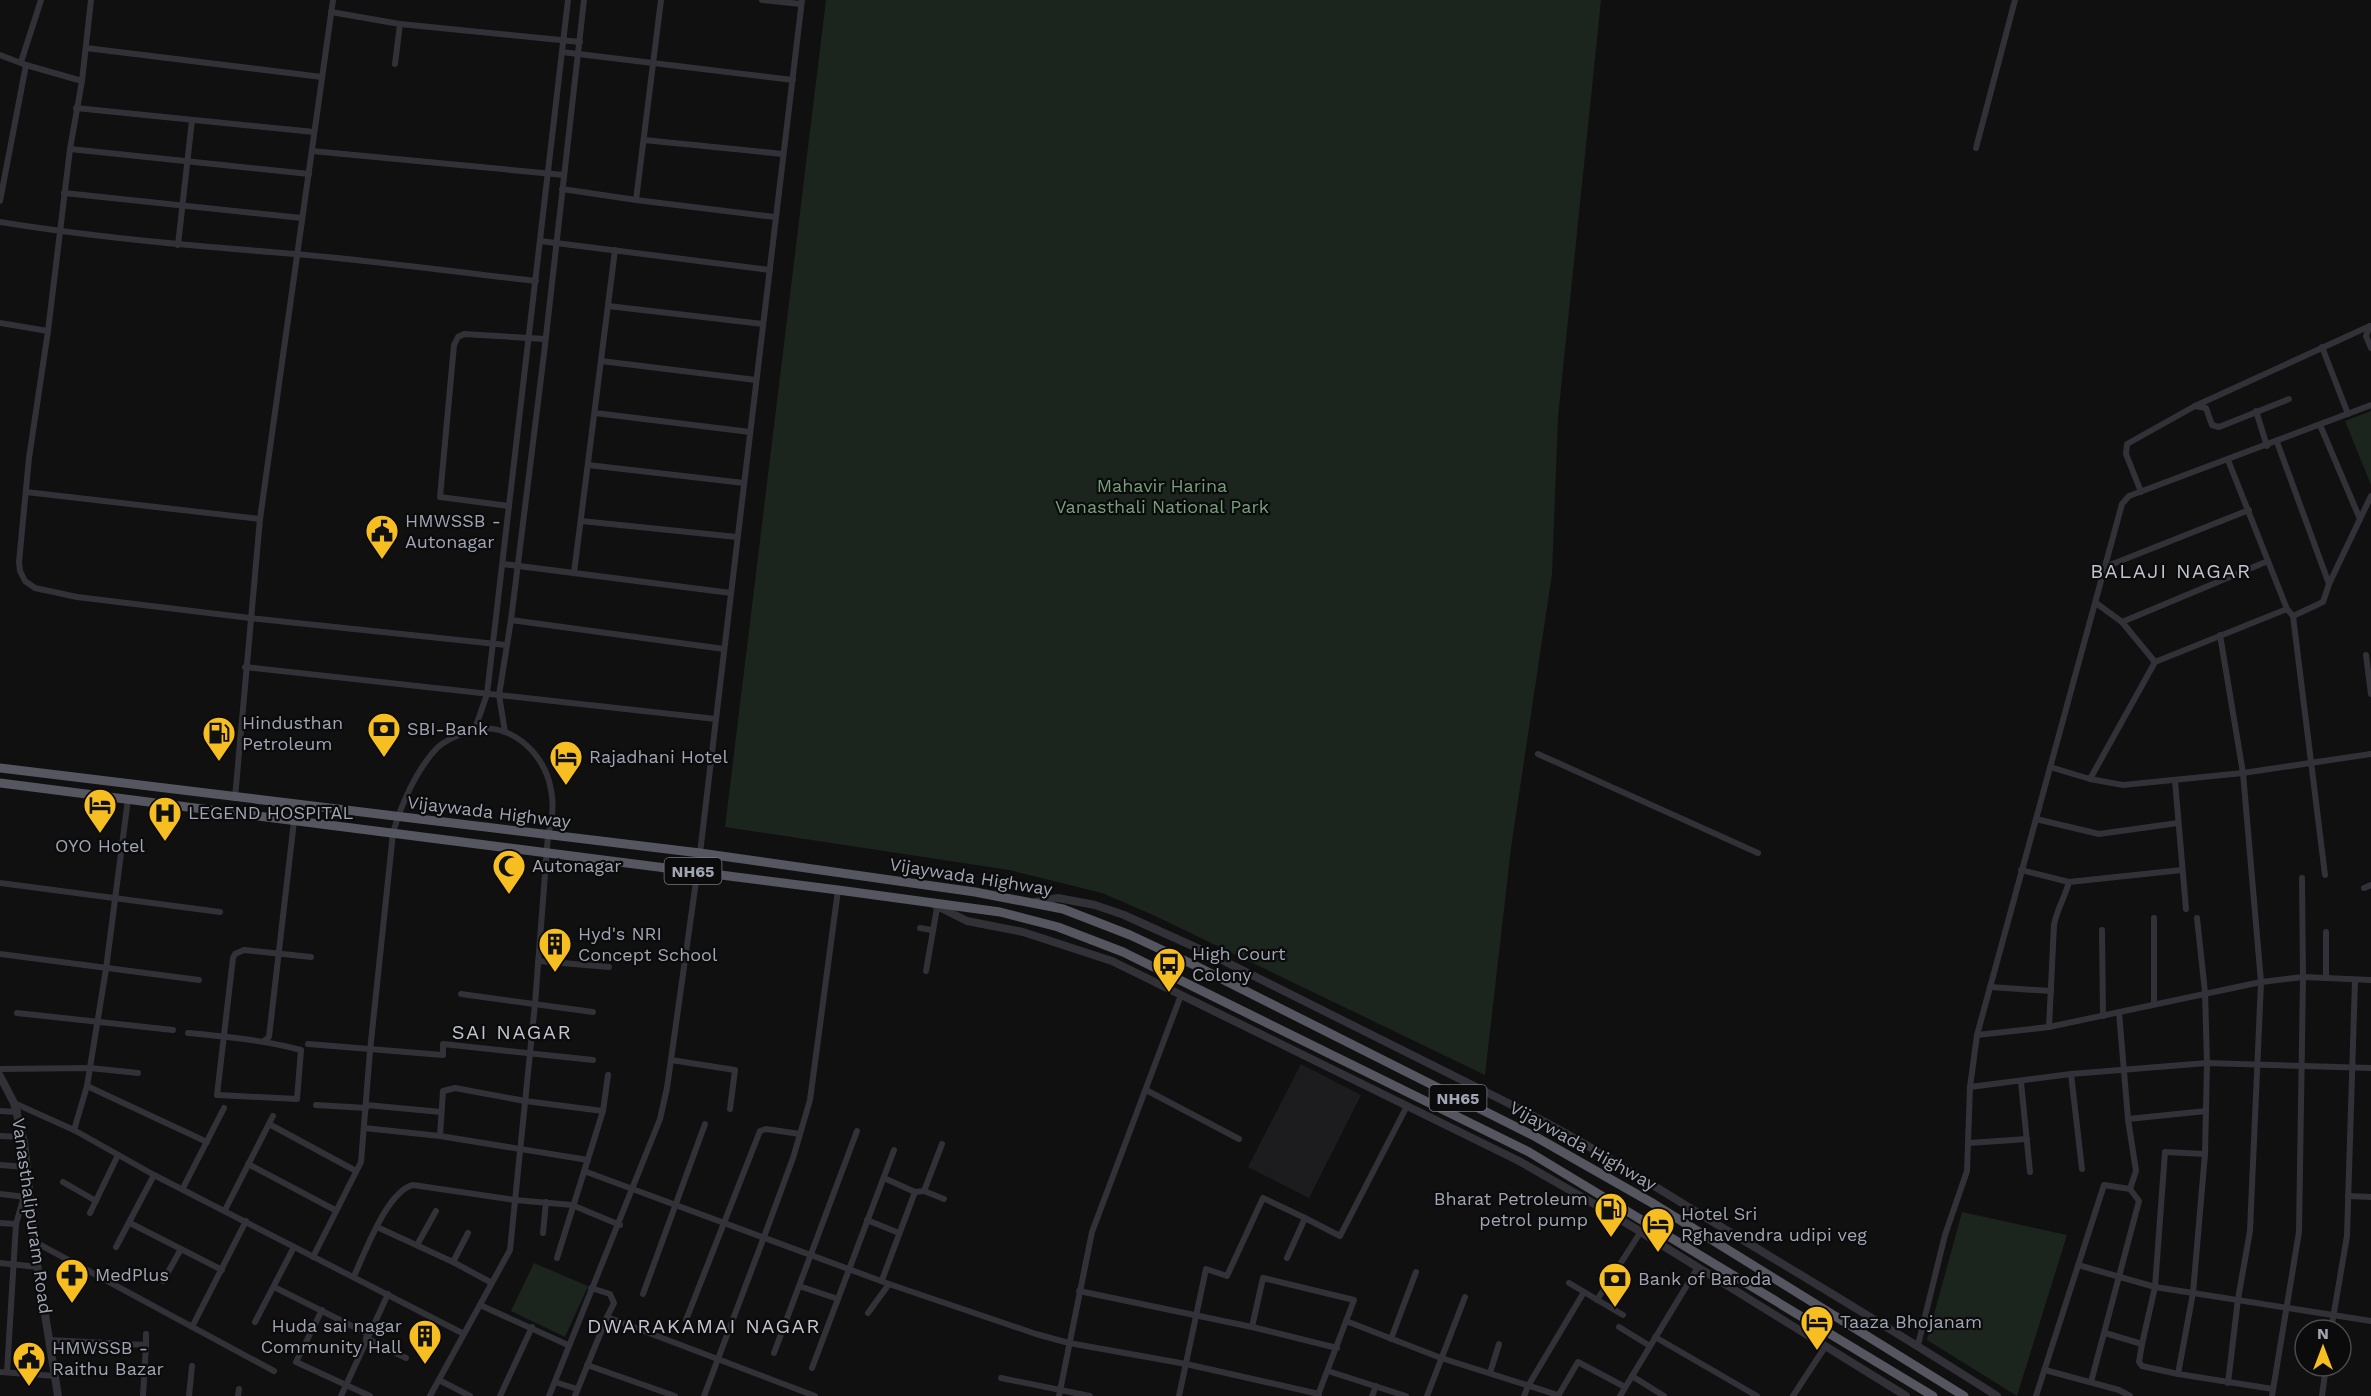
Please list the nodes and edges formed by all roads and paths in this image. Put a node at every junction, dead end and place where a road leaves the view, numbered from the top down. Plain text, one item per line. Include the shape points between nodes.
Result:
1 (41, 0) edge
2 (91, 0) edge
3 (333, 0) edge
4 (568, 0) edge
5 (584, 0) edge
6 (661, 0) edge
7 (762, 0) edge
8 (2015, 0) edge
9 (802, 2) edge
10 (331, 12) junction
11 (400, 24) junction
12 (564, 41) junction
13 (580, 42) junction
14 (86, 48) junction
15 (562, 52) junction
16 (579, 54) junction
17 (0, 55) edge
18 (653, 63) junction
19 (23, 64) junction
20 (395, 64) dead end
21 (322, 77) junction
22 (793, 80) junction
23 (82, 81) junction
24 (76, 108) junction
25 (192, 120) junction
26 (314, 132) junction
27 (644, 140) junction
28 (1976, 148) dead end
29 (70, 149) junction
30 (312, 151) junction
31 (783, 154) junction
32 (188, 162) junction
33 (309, 174) junction
34 (548, 174) junction
35 (564, 175) junction
36 (562, 189) junction
37 (64, 193) junction
38 (636, 200) junction
39 (0, 201) edge
40 (183, 205) junction
41 (776, 217) junction
42 (303, 218) junction
43 (0, 222) edge
44 (60, 232) junction
45 (540, 241) junction
46 (556, 244) junction
47 (178, 245) junction
48 (615, 250) junction
49 (297, 254) junction
50 (770, 270) junction
51 (536, 281) junction
52 (608, 306) junction
53 (0, 323) edge
54 (763, 324) junction
55 (2370, 326) edge
56 (48, 331) junction
57 (530, 338) junction
58 (545, 339) junction
59 (2322, 347) junction
60 (2371, 348) edge
61 (601, 361) junction
62 (756, 380) junction
63 (2289, 399) dead end
64 (2371, 405) edge
65 (2195, 406) junction
66 (2256, 411) junction
67 (594, 413) junction
68 (2348, 414) junction
69 (2320, 425) junction
70 (750, 432) junction
71 (2277, 442) junction
72 (2267, 446) junction
73 (2229, 460) junction
74 (588, 465) junction
75 (744, 483) junction
76 (26, 492) junction
77 (2141, 492) junction
78 (2371, 496) edge
79 (510, 506) junction
80 (2249, 510) junction
81 (260, 519) junction
82 (2360, 519) junction
83 (580, 521) junction
84 (737, 537) junction
85 (2268, 561) junction
86 (502, 564) junction
87 (518, 565) junction
88 (2105, 567) junction
89 (574, 573) junction
90 (2329, 584) junction
91 (731, 593) junction
92 (2097, 603) junction
93 (2287, 609) junction
94 (2293, 616) junction
95 (250, 618) junction
96 (511, 621) junction
97 (2122, 622) junction
98 (2220, 635) junction
99 (493, 644) junction
100 (506, 645) junction
101 (724, 649) junction
102 (2366, 655) dead end
103 (2155, 662) junction
104 (246, 667) junction
105 (487, 694) junction
106 (2371, 694) edge
107 (499, 695) junction
108 (716, 719) junction
109 (475, 729) junction
110 (506, 732) junction
111 (1538, 754) dead end
112 (2371, 754) edge
113 (2311, 762) junction
114 (2050, 767) junction
115 (0, 768) edge
116 (2243, 773) junction
117 (2090, 779) junction
118 (2175, 781) junction
119 (0, 783) edge
120 (235, 798) junction
121 (128, 799) junction
122 (397, 818) junction
123 (2036, 819) junction
124 (294, 821) junction
125 (2178, 823) junction
126 (393, 833) junction
127 (548, 835) junction
128 (547, 852) junction
129 (700, 853) junction
130 (1758, 854) dead end
131 (2021, 870) junction
132 (2182, 870) junction
133 (697, 872) junction
134 (2325, 875) dead end
135 (2302, 878) dead end
136 (2069, 882) junction
137 (0, 883) edge
138 (838, 890) junction
139 (116, 898) junction
140 (1033, 902) junction
141 (935, 906) junction
142 (2186, 909) dead end
143 (220, 912) dead end
144 (2154, 918) dead end
145 (2197, 918) dead end
146 (920, 928) dead end
147 (932, 930) junction
148 (2102, 930) dead end
149 (2326, 932) dead end
150 (0, 954) edge
151 (278, 954) junction
152 (311, 957) dead end
153 (538, 962) junction
154 (609, 967) dead end
155 (106, 969) junction
156 (926, 971) dead end
157 (2303, 977) junction
158 (2326, 978) junction
159 (199, 980) dead end
160 (2355, 980) junction
161 (2371, 980) edge
162 (2261, 982) junction
163 (1990, 987) junction
164 (2051, 991) junction
165 (2205, 992) junction
166 (461, 994) dead end
167 (1181, 995) junction
168 (535, 1004) junction
169 (2154, 1004) junction
170 (593, 1012) dead end
171 (2119, 1012) junction
172 (17, 1013) dead end
173 (2103, 1016) junction
174 (97, 1021) junction
175 (2049, 1027) junction
176 (173, 1030) dead end
177 (188, 1033) dead end
178 (1977, 1035) junction
179 (224, 1036) junction
180 (264, 1041) junction
181 (308, 1044) dead end
182 (370, 1050) junction
183 (530, 1054) junction
184 (593, 1060) dead end
185 (671, 1060) junction
186 (2207, 1064) junction
187 (2256, 1065) junction
188 (2301, 1066) junction
189 (90, 1068) junction
190 (2352, 1068) junction
191 (2371, 1068) edge
192 (0, 1069) edge
193 (2123, 1070) junction
194 (138, 1073) dead end
195 (2071, 1074) junction
196 (608, 1075) dead end
197 (0, 1076) edge
198 (2021, 1082) junction
199 (87, 1086) junction
200 (1970, 1087) junction
201 (1146, 1090) junction
202 (525, 1101) junction
203 (14, 1103) junction
204 (315, 1105) dead end
205 (366, 1106) junction
206 (1407, 1106) junction
207 (224, 1108) dead end
208 (730, 1109) dead end
209 (0, 1111) edge
210 (603, 1111) junction
211 (2206, 1111) junction
212 (18, 1112) junction
213 (441, 1112) junction
214 (273, 1116) dead end
215 (2128, 1119) junction
216 (268, 1124) junction
217 (705, 1124) dead end
218 (364, 1128) junction
219 (74, 1130) junction
220 (857, 1131) dead end
221 (800, 1134) junction
222 (0, 1136) edge
223 (440, 1136) junction
224 (23, 1137) junction
225 (1239, 1139) dead end
226 (2027, 1139) junction
227 (207, 1142) junction
228 (1968, 1143) junction
229 (942, 1144) dead end
230 (520, 1148) junction
231 (894, 1150) dead end
232 (2205, 1154) junction
233 (118, 1155) junction
234 (588, 1160) junction
235 (248, 1164) junction
236 (0, 1165) edge
237 (27, 1167) junction
238 (2082, 1169) dead end
239 (356, 1171) junction
240 (584, 1171) junction
241 (2030, 1172) dead end
242 (154, 1175) junction
243 (884, 1178) junction
244 (63, 1182) dead end
245 (183, 1188) junction
246 (2130, 1189) junction
247 (633, 1190) junction
248 (924, 1191) junction
249 (915, 1192) junction
250 (0, 1194) edge
251 (2348, 1196) junction
252 (27, 1197) junction
253 (2371, 1197) edge
254 (945, 1199) dead end
255 (96, 1200) junction
256 (515, 1200) junction
257 (546, 1202) junction
258 (572, 1205) junction
259 (676, 1205) junction
260 (225, 1210) junction
261 (335, 1210) junction
262 (436, 1211) dead end
263 (90, 1213) dead end
264 (1305, 1218) junction
265 (867, 1220) junction
266 (246, 1221) junction
267 (0, 1223) edge
268 (130, 1223) junction
269 (725, 1223) junction
270 (16, 1224) junction
271 (620, 1225) junction
272 (376, 1227) junction
273 (468, 1233) dead end
274 (543, 1233) dead end
275 (899, 1233) junction
276 (1640, 1233) junction
277 (764, 1237) junction
278 (35, 1242) junction
279 (417, 1245) junction
280 (116, 1247) dead end
281 (294, 1247) junction
282 (181, 1249) junction
283 (811, 1255) junction
284 (313, 1257) junction
285 (556, 1258) dead end
286 (1287, 1258) dead end
287 (453, 1262) junction
288 (0, 1263) edge
289 (12, 1264) junction
290 (2078, 1265) junction
291 (38, 1267) junction
292 (849, 1267) junction
293 (1698, 1267) junction
294 (222, 1270) junction
295 (1416, 1272) dead end
296 (354, 1276) junction
297 (2120, 1276) junction
298 (882, 1280) junction
299 (163, 1281) dead end
300 (492, 1283) junction
301 (1569, 1283) dead end
302 (889, 1284) junction
303 (799, 1286) junction
304 (274, 1287) junction
305 (2155, 1287) junction
306 (591, 1288) junction
307 (1079, 1291) junction
308 (1584, 1292) junction
309 (2193, 1293) junction
310 (388, 1294) junction
311 (643, 1294) dead end
312 (1465, 1297) dead end
313 (838, 1299) junction
314 (2238, 1299) junction
315 (1597, 1300) junction
316 (480, 1305) junction
317 (2285, 1306) junction
318 (322, 1310) junction
319 (868, 1313) dead end
320 (2334, 1314) junction
321 (1623, 1315) dead end
322 (1196, 1316) junction
323 (607, 1317) junction
324 (2333, 1318) edge
325 (686, 1320) dead end
326 (2371, 1321) edge
327 (255, 1322) dead end
328 (1346, 1322) junction
329 (192, 1327) junction
330 (532, 1327) junction
331 (1252, 1327) junction
332 (1619, 1327) dead end
333 (2105, 1333) junction
334 (464, 1334) junction
335 (146, 1335) dead end
336 (367, 1336) junction
337 (1655, 1337) junction
338 (1391, 1339) junction
339 (49, 1340) junction
340 (1069, 1343) junction
341 (1499, 1344) dead end
342 (2142, 1344) junction
343 (146, 1345) junction
344 (568, 1345) junction
345 (1650, 1346) junction
346 (1918, 1346) junction
347 (1825, 1347) junction
348 (1337, 1348) junction
349 (774, 1353) dead end
350 (405, 1358) dead end
351 (1441, 1358) junction
352 (718, 1359) junction
353 (1186, 1364) junction
354 (587, 1365) junction
355 (192, 1366) dead end
356 (812, 1368) dead end
357 (2045, 1370) junction
358 (274, 1371) dead end
359 (1328, 1371) junction
360 (4, 1372) edge
361 (1490, 1373) junction
362 (2178, 1374) junction
363 (55, 1376) junction
364 (1632, 1376) junction
365 (1001, 1378) dead end
366 (2324, 1378) edge
367 (439, 1380) junction
368 (555, 1382) junction
369 (2091, 1382) junction
370 (2228, 1383) junction
371 (345, 1384) junction
372 (1376, 1386) junction
373 (1528, 1386) junction
374 (1625, 1387) junction
375 (576, 1393) edge
376 (1060, 1393) edge
377 (2273, 1393) edge
378 (1318, 1395) edge
379 (58, 1396) edge
380 (143, 1396) edge
381 (189, 1396) edge
382 (341, 1396) edge
383 (370, 1396) edge
384 (430, 1396) edge
385 (470, 1396) edge
386 (500, 1396) edge
387 (549, 1396) edge
388 (675, 1396) edge
389 (704, 1396) edge
390 (815, 1396) edge
391 (1090, 1396) edge
392 (1179, 1396) edge
393 (1372, 1396) edge
394 (1406, 1396) edge
395 (1427, 1396) edge
396 (1524, 1396) edge
397 (1558, 1396) edge
398 (1620, 1396) edge
399 (1664, 1396) edge
400 (1757, 1396) edge
401 (1793, 1396) edge
402 (1906, 1396) edge
403 (1932, 1396) edge
404 (1964, 1396) edge
405 (1997, 1396) edge
406 (2036, 1396) edge
407 (2130, 1396) edge
408 (2322, 1396) edge

1 - 19 street
2 - 14 street
3 - 10 street
4 - 12 street
5 - 13 street
6 - 18 street
7 - 9 street
8 - 28 street
9 - 22 street
10 - 11 street
10 - 21 street
11 - 12 street
11 - 20 street
12 - 13 street
12 - 15 street
13 - 16 street
14 - 21 street
14 - 23 street
15 - 16 street
15 - 34 street
16 - 18 street
16 - 35 street
17 - 19 street
18 - 22 street
18 - 27 street
19 - 23 street
19 - 39 street
21 - 26 street
22 - 31 street
23 - 24 street
24 - 25 street
24 - 29 street
25 - 26 street
25 - 32 street
26 - 30 street
27 - 31 street
27 - 38 street
29 - 32 street
29 - 37 street
30 - 33 street
30 - 34 street
31 - 41 street
32 - 33 street
32 - 40 street
33 - 42 street
34 - 35 street
34 - 45 street
35 - 36 street
36 - 38 street
36 - 46 street
37 - 40 street
37 - 44 street
38 - 41 street
40 - 42 street
40 - 47 street
41 - 50 street
42 - 49 street
43 - 44 street
44 - 47 street
44 - 56 street
45 - 46 street
45 - 51 street
46 - 48 street
46 - 58 street
47 - 49 street
48 - 50 street
48 - 52 street
49 - 51 street
49 - 81 street
50 - 54 street
51 - 57 street
52 - 54 street
52 - 61 street
53 - 56 street
54 - 62 street
55 - 59 street
55 - 60 street via 2366,336
56 - 76 street
57 - 58 street
57 - 79 street
57 - 79 street via 464,334 454,345 440,497
58 - 87 street
59 - 65 street
59 - 68 street
61 - 62 street
61 - 67 street
62 - 70 street
63 - 66 street
64 - 68 street
65 - 66 street via 2206,408 2212,425 2218,427
65 - 77 street via 2127,444 2126,454
66 - 72 street
67 - 70 street
67 - 74 street
68 - 69 street
69 - 71 street
69 - 82 street
70 - 75 street
71 - 72 street
71 - 90 street
72 - 73 street
73 - 77 street
73 - 80 street
74 - 75 street
74 - 83 street
75 - 84 street
76 - 81 street
76 - 95 street via 19,562 25,581 35,588 77,597
77 - 88 street via 2122,504
78 - 82 street
79 - 86 street
80 - 85 street
80 - 88 street
81 - 95 street
82 - 90 street
83 - 84 street
83 - 89 street
84 - 91 street
85 - 93 street
85 - 97 street
86 - 87 street
86 - 99 street
87 - 89 street
87 - 96 street
88 - 92 street
89 - 91 street
90 - 94 street via 2323,602
91 - 101 street
92 - 97 street
92 - 114 street
93 - 94 street
93 - 98 street
94 - 113 street
95 - 99 street
95 - 104 street
96 - 100 street
96 - 101 street
97 - 103 street
98 - 103 street
98 - 116 street
99 - 100 street
99 - 105 street
100 - 107 street
101 - 108 street
102 - 106 street
103 - 117 street
104 - 105 street
104 - 120 street
105 - 107 street
105 - 109 street
107 - 108 street
107 - 110 street
108 - 129 street
109 - 110 street
109 - 122 street via 438,747 421,769
110 - 127 street via 532,749 544,767 551,789 552,820
111 - 130 street
112 - 113 street
113 - 116 street
113 - 134 street
114 - 117 street
114 - 123 street
115 - 120 highway, Vijaywada Highway / NH65
116 - 118 street
116 - 162 street
117 - 118 street via 2123,785
118 - 125 street
119 - 121 highway, Vijaywada Highway / NH65
120 - 122 highway, Vijaywada Highway / NH65
121 - 124 highway, Vijaywada Highway / NH65
121 - 139 street
122 - 126 street
122 - 127 highway, Vijaywada Highway / NH65
123 - 125 street via 2099,834
123 - 131 street
124 - 126 highway, Vijaywada Highway / NH65
124 - 151 street
125 - 132 street
126 - 128 highway, Vijaywada Highway / NH65
126 - 182 street
127 - 128 street
127 - 129 highway, Vijaywada Highway / NH65
128 - 133 highway, Vijaywada Highway / NH65
128 - 153 street
129 - 133 street
129 - 140 highway, Vijaywada Highway / NH65
131 - 136 street
131 - 163 street
132 - 136 street
132 - 142 street
133 - 138 highway, Vijaywada Highway / NH65
133 - 185 street
135 - 157 street
136 - 164 street via 2056,912
137 - 139 street
138 - 141 highway, Vijaywada Highway / NH65
138 - 221 street via 810,1100
139 - 143 street
139 - 155 street
140 - 346 street via 1058,898 1124,915 1528,1113
140 - 404 highway, Vijaywada Highway / NH65 via 1063,909 1130,936 1536,1137 1654,1204
141 - 147 street
141 - 167 street via 967,921 1023,932 1112,961
141 - 403 highway, Vijaywada Highway / NH65 via 1016,916 1093,939 1413,1093 1569,1174
144 - 169 street
145 - 165 street
146 - 147 street
147 - 156 street
148 - 173 street
149 - 158 street
150 - 155 street
151 - 152 street
151 - 179 street via 244,950 235,954
151 - 180 street via 268,1037
153 - 154 street
153 - 168 street
155 - 159 street
155 - 174 street
157 - 158 street
157 - 162 street
157 - 188 street
158 - 160 street
160 - 161 street
160 - 190 street
162 - 165 street
162 - 187 street
163 - 164 street
163 - 178 street
164 - 175 street
165 - 169 street
165 - 186 street
166 - 168 street
167 - 201 street
167 - 206 street
168 - 170 street
168 - 183 street
169 - 171 street
171 - 173 street
171 - 193 street
172 - 174 street
173 - 175 street
174 - 176 street
174 - 189 street
175 - 178 street
177 - 179 street
178 - 200 street
179 - 180 street
179 - 180 street via 218,1095 297,1099 301,1050
181 - 182 street
182 - 183 street via 443,1055 443,1044
182 - 205 street
183 - 184 street
183 - 202 street
185 - 208 street via 735,1070
185 - 247 street via 660,1119
186 - 187 street
186 - 193 street
186 - 211 street
187 - 188 street
187 - 314 street via 2250,1231
188 - 190 street
188 - 317 street via 2299,1232
189 - 192 street
189 - 194 street
189 - 199 street
190 - 191 street
190 - 251 street
193 - 195 street
193 - 215 street
195 - 198 street
195 - 238 street
196 - 210 street
197 - 203 street, Vanasthalipuram Road
198 - 200 street
198 - 226 street
199 - 219 street
199 - 227 street
200 - 228 street
201 - 225 street
201 - 307 street via 1092,1232
202 - 210 street
202 - 213 street via 455,1088 444,1091
202 - 230 street
203 - 212 street, Vanasthalipuram Road
203 - 219 street
204 - 205 street
205 - 213 street
205 - 218 street
206 - 264 street via 1340,1236
206 - 276 street via 1557,1181
207 - 227 street
209 - 212 street
210 - 234 street
211 - 215 street
211 - 232 street
212 - 224 street, Vanasthalipuram Road
213 - 223 street
214 - 216 street
215 - 246 street via 2136,1171
216 - 235 street
216 - 239 street
217 - 259 street
218 - 223 street
218 - 239 street via 361,1162
219 - 233 street
220 - 283 street
221 - 269 street via 760,1131
221 - 277 street
222 - 224 street
223 - 230 street
224 - 237 street, Vanasthalipuram Road
226 - 228 street
226 - 241 street
227 - 245 street
228 - 346 street via 1967,1171 1945,1235
229 - 248 street
230 - 234 street
230 - 256 street
231 - 243 street
232 - 305 street via 2165,1152
232 - 309 street
233 - 242 street
233 - 255 street
234 - 240 street
235 - 260 street
235 - 261 street
236 - 237 street
237 - 252 street, Vanasthalipuram Road
239 - 261 street
240 - 247 street
240 - 258 street
242 - 245 street
242 - 268 street
243 - 249 street
243 - 265 street
244 - 255 street
245 - 260 street
246 - 290 street via 2104,1185
246 - 297 street via 2139,1201
247 - 259 street
247 - 271 street
248 - 249 street
248 - 254 street
249 - 275 street
250 - 252 street
251 - 253 street
251 - 320 street via 2347,1236
252 - 270 street
252 - 278 street, Vanasthalipuram Road
255 - 263 street
256 - 257 street
256 - 272 street via 413,1185 399,1192
256 - 300 street via 510,1250
257 - 258 street
257 - 274 street
258 - 271 street
258 - 285 street
259 - 269 street
259 - 311 street
260 - 266 street
261 - 284 street
262 - 279 street
264 - 286 street
264 - 322 street via 1263,1198 1227,1276 1206,1269
265 - 275 street
265 - 292 street
266 - 281 street
266 - 294 street
267 - 270 street
268 - 280 street
268 - 282 street
269 - 277 street
269 - 325 street
270 - 289 street
271 - 306 street
272 - 279 street
272 - 296 street
273 - 287 street
275 - 298 street
276 - 293 street
276 - 315 street
277 - 283 street
277 - 352 street
278 - 291 street, Vanasthalipuram Road
278 - 329 street
279 - 287 street
281 - 284 street
281 - 304 street
282 - 294 street
282 - 299 street
283 - 292 street
283 - 303 street
284 - 296 street
287 - 300 street
288 - 289 street
289 - 291 street
289 - 360 street
290 - 297 street
290 - 357 street
291 - 339 street, Vanasthalipuram Road
292 - 298 street
292 - 313 street
293 - 337 street
293 - 347 street
294 - 329 street
295 - 338 street
296 - 310 street
297 - 305 street
297 - 333 street
298 - 302 street
300 - 316 street
301 - 308 street
302 - 319 street
302 - 340 street
303 - 313 street
303 - 349 street
304 - 318 street
304 - 327 street
305 - 309 street
305 - 342 street
306 - 323 street via 610,1294 614,1303
306 - 344 street
307 - 322 street
307 - 340 street
308 - 315 street
308 - 373 street
309 - 314 street
309 - 362 street
310 - 334 street
310 - 336 street
312 - 351 street
313 - 356 street
314 - 317 street
314 - 370 street
315 - 321 street
316 - 330 street
316 - 334 street
317 - 320 street
317 - 377 street
318 - 336 street
318 - 371 street via 296,1362
320 - 324 street
320 - 326 street
322 - 331 street
322 - 353 street
323 - 352 street
323 - 354 street
328 - 331 street via 1354,1300 1263,1278
328 - 338 street
328 - 348 street
329 - 358 street
330 - 344 street
330 - 386 street
331 - 348 street
332 - 345 street
333 - 342 street
333 - 369 street
334 - 367 street
335 - 343 street
336 - 350 street
336 - 371 street
337 - 345 street
337 - 400 street
338 - 351 street
339 - 343 street
339 - 363 street, Vanasthalipuram Road
340 - 353 street
340 - 376 street
341 - 361 street
342 - 362 street via 2140,1364
343 - 380 street
344 - 368 street
345 - 364 street
346 - 405 street
347 - 401 street
347 - 402 street
348 - 359 street
351 - 361 street
351 - 395 street
352 - 389 street
352 - 390 street
353 - 378 street
353 - 392 street
354 - 375 street
354 - 388 street
355 - 381 street
357 - 369 street
357 - 406 street
359 - 372 street
359 - 378 street
360 - 363 street
361 - 373 street
362 - 370 street
363 - 379 street, Vanasthalipuram Road
364 - 374 street
364 - 399 street
365 - 376 street
366 - 408 street
367 - 384 street
367 - 385 street
368 - 375 street
368 - 387 street
369 - 407 street
370 - 377 street
371 - 382 street
371 - 383 street
372 - 393 street
372 - 394 street
373 - 396 street
373 - 397 street
374 - 397 street via 1578,1362
374 - 398 street
376 - 391 street

